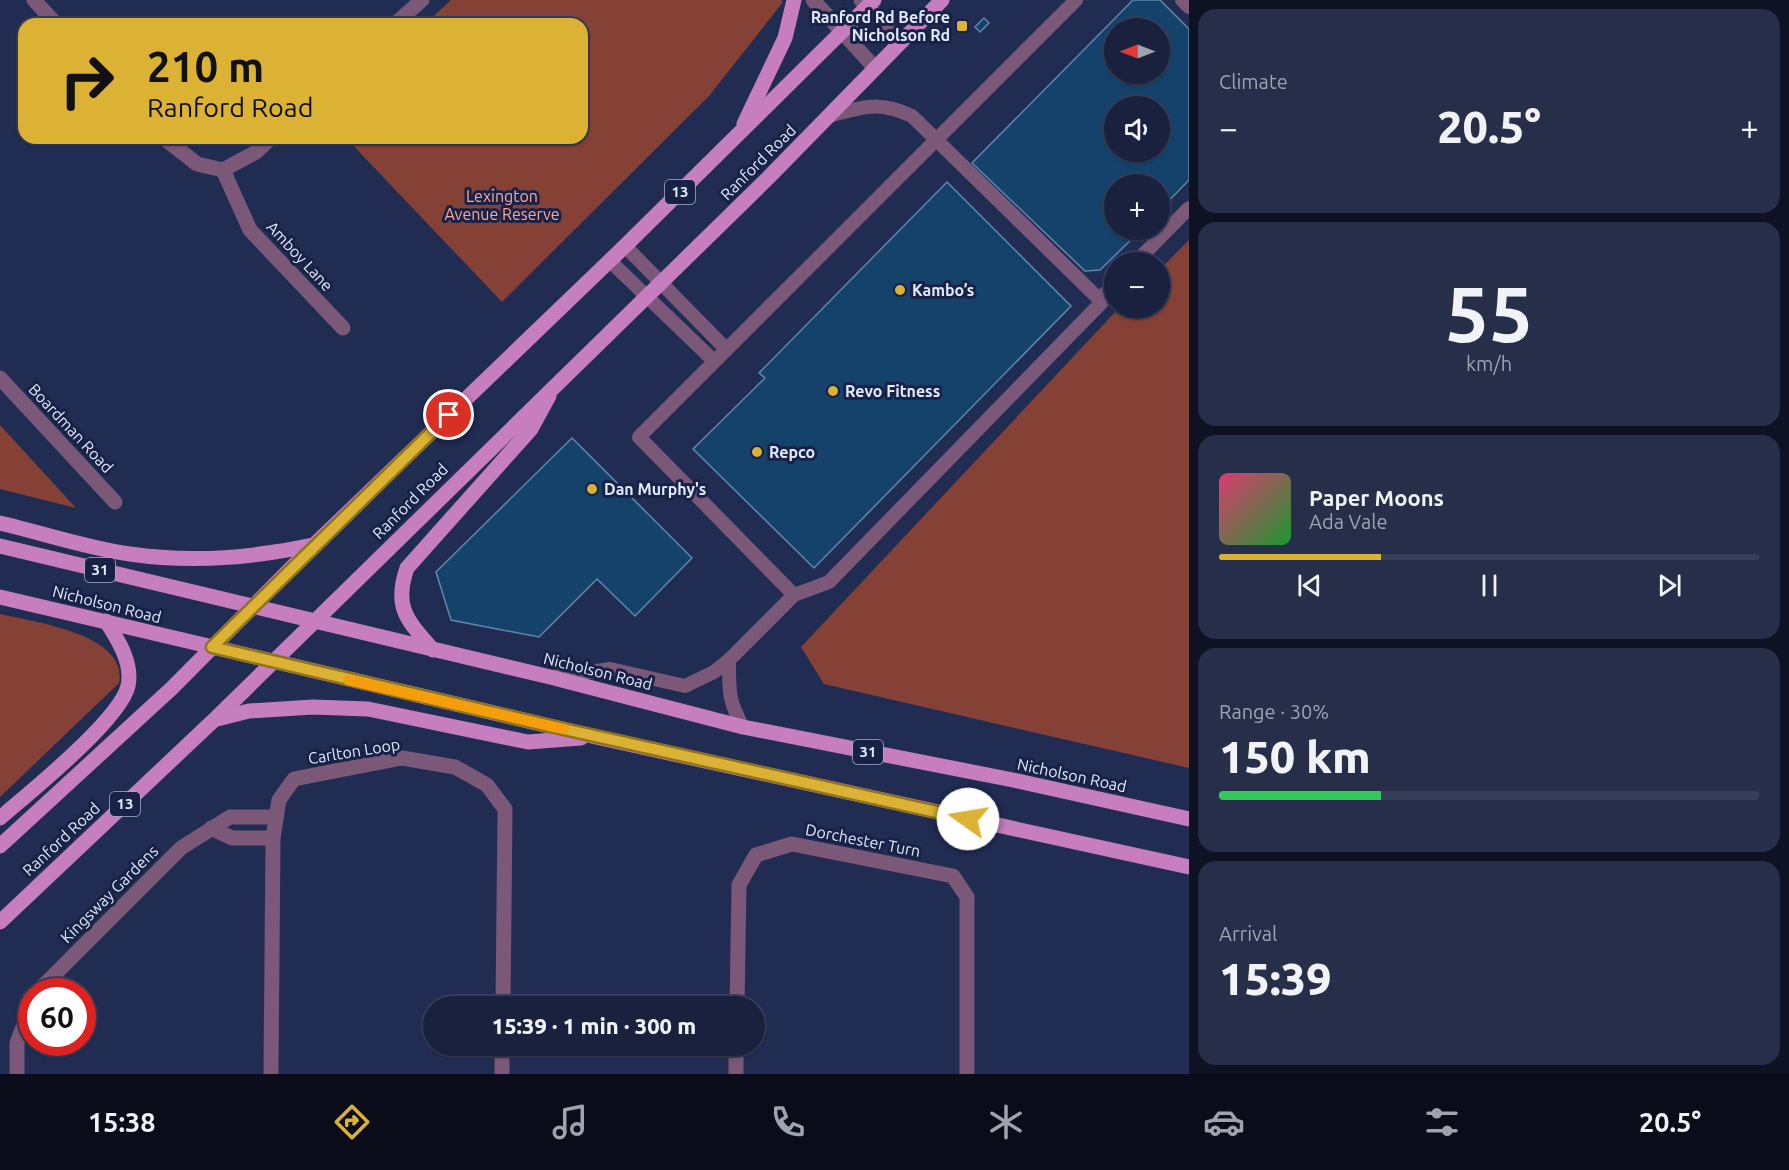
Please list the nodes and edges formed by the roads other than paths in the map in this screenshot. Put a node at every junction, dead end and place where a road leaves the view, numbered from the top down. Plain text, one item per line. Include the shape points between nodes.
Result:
1 (34, 0) edge
2 (422, 0) edge
3 (794, 0) edge
4 (813, 0) edge
5 (942, 0) edge
6 (1076, 0) edge
7 (1182, 0) edge
8 (867, 2) edge
9 (1189, 7) edge
10 (50, 18) edge
11 (402, 18) edge
12 (843, 32) junction
13 (901, 41) junction
14 (875, 68) junction
15 (829, 116) junction
16 (741, 132) junction
17 (937, 138) junction
18 (172, 144) edge
19 (265, 144) edge
20 (224, 170) junction
21 (1189, 208) edge
22 (625, 246) junction
23 (1146, 252) edge
24 (610, 261) junction
25 (660, 283) junction
26 (1104, 295) edge
27 (647, 296) junction
28 (1100, 299) junction
29 (344, 328) dead end
30 (726, 349) junction
31 (714, 361) junction
32 (0, 378) edge
33 (556, 383) junction
34 (115, 502) dead end
35 (0, 523) edge
36 (314, 545) junction
37 (0, 546) edge
38 (794, 595) junction
39 (0, 597) edge
40 (253, 606) junction
41 (106, 621) junction
42 (314, 621) junction
43 (212, 647) junction
44 (433, 651) junction
45 (729, 660) junction
46 (273, 662) junction
47 (550, 677) junction
48 (215, 719) junction
49 (743, 727) junction
50 (596, 736) junction
51 (276, 817) junction
52 (0, 818) edge
53 (1189, 819) edge
54 (211, 828) junction
55 (273, 838) junction
56 (0, 846) edge
57 (1189, 867) edge
58 (0, 922) edge
59 (51, 978) edge
60 (503, 996) edge
61 (737, 996) edge
62 (18, 1040) edge
63 (502, 1056) edge
64 (736, 1056) edge
65 (17, 1074) edge
66 (272, 1074) edge
67 (502, 1074) edge
68 (736, 1074) edge
69 (967, 1074) edge

1 - 10 street
2 - 11 street
3 - 16 main road via 785,38
4 - 12 street
5 - 13 main road, Ranford Road / 13
6 - 17 lane
7 - 9 lane
8 - 12 main road, Ranford Road / 13
8 - 13 street
12 - 14 street
12 - 16 main road, Ranford Road / 13
13 - 14 main road, Ranford Road / 13
14 - 15 main road, Ranford Road / 13
15 - 17 lane via 873,104 892,106 912,116
15 - 25 main road, Ranford Road / 13
16 - 22 main road, Ranford Road / 13
17 - 28 lane
17 - 30 lane
18 - 20 street via 197,164
19 - 20 street
20 - 29 street, Amboy Lane via 250,230
21 - 23 lane
22 - 24 main road, Ranford Road / 13
22 - 25 lane
24 - 27 lane
24 - 36 main road, Ranford Road / 13
25 - 27 main road, Ranford Road / 13
25 - 30 lane
26 - 28 lane
27 - 31 lane
27 - 33 main road, Ranford Road / 13
28 - 38 lane via 1102,302 829,582
30 - 31 lane
31 - 38 lane via 639,437
32 - 34 street, Boardman Road
33 - 42 main road, Ranford Road / 13
33 - 44 main road via 531,429 407,568 401,584 401,604 408,620
35 - 36 main road via 128,554 164,557 241,558
36 - 40 main road, Ranford Road / 13
37 - 40 main road, Nicholson Road / 31
38 - 45 lane
39 - 41 main road, Nicholson Road
40 - 42 main road, Nicholson Road / 31
40 - 43 main road, Ranford Road / 13
41 - 43 main road, Nicholson Road
41 - 52 main road via 121,645 128,687 81,747
42 - 44 main road, Nicholson Road / 31
42 - 46 main road, Ranford Road / 13
43 - 46 main road, Nicholson Road
43 - 56 main road, Ranford Road / 13
44 - 47 main road, Nicholson Road / 31
45 - 47 lane via 685,686 610,669
45 - 49 lane via 728,690 732,708
46 - 48 main road, Ranford Road / 13
46 - 50 main road, Nicholson Road
47 - 49 main road, Nicholson Road / 31
48 - 50 main road via 249,711 368,709 528,742
48 - 58 main road, Ranford Road / 13
49 - 53 main road, Nicholson Road / 31
50 - 57 main road, Nicholson Road
51 - 54 street, Kingsway Gardens via 230,817
51 - 55 street, Carlton Loop
51 - 60 street, Carlton Loop via 279,800 294,779 402,759 455,767 487,785 505,808
54 - 55 street via 232,838
54 - 59 street, Kingsway Gardens via 181,848
55 - 66 street, Carlton Loop
61 - 69 street, Dorchester Turn via 739,885 756,855 792,844 953,876 967,897
62 - 65 street
63 - 67 street
64 - 68 street

